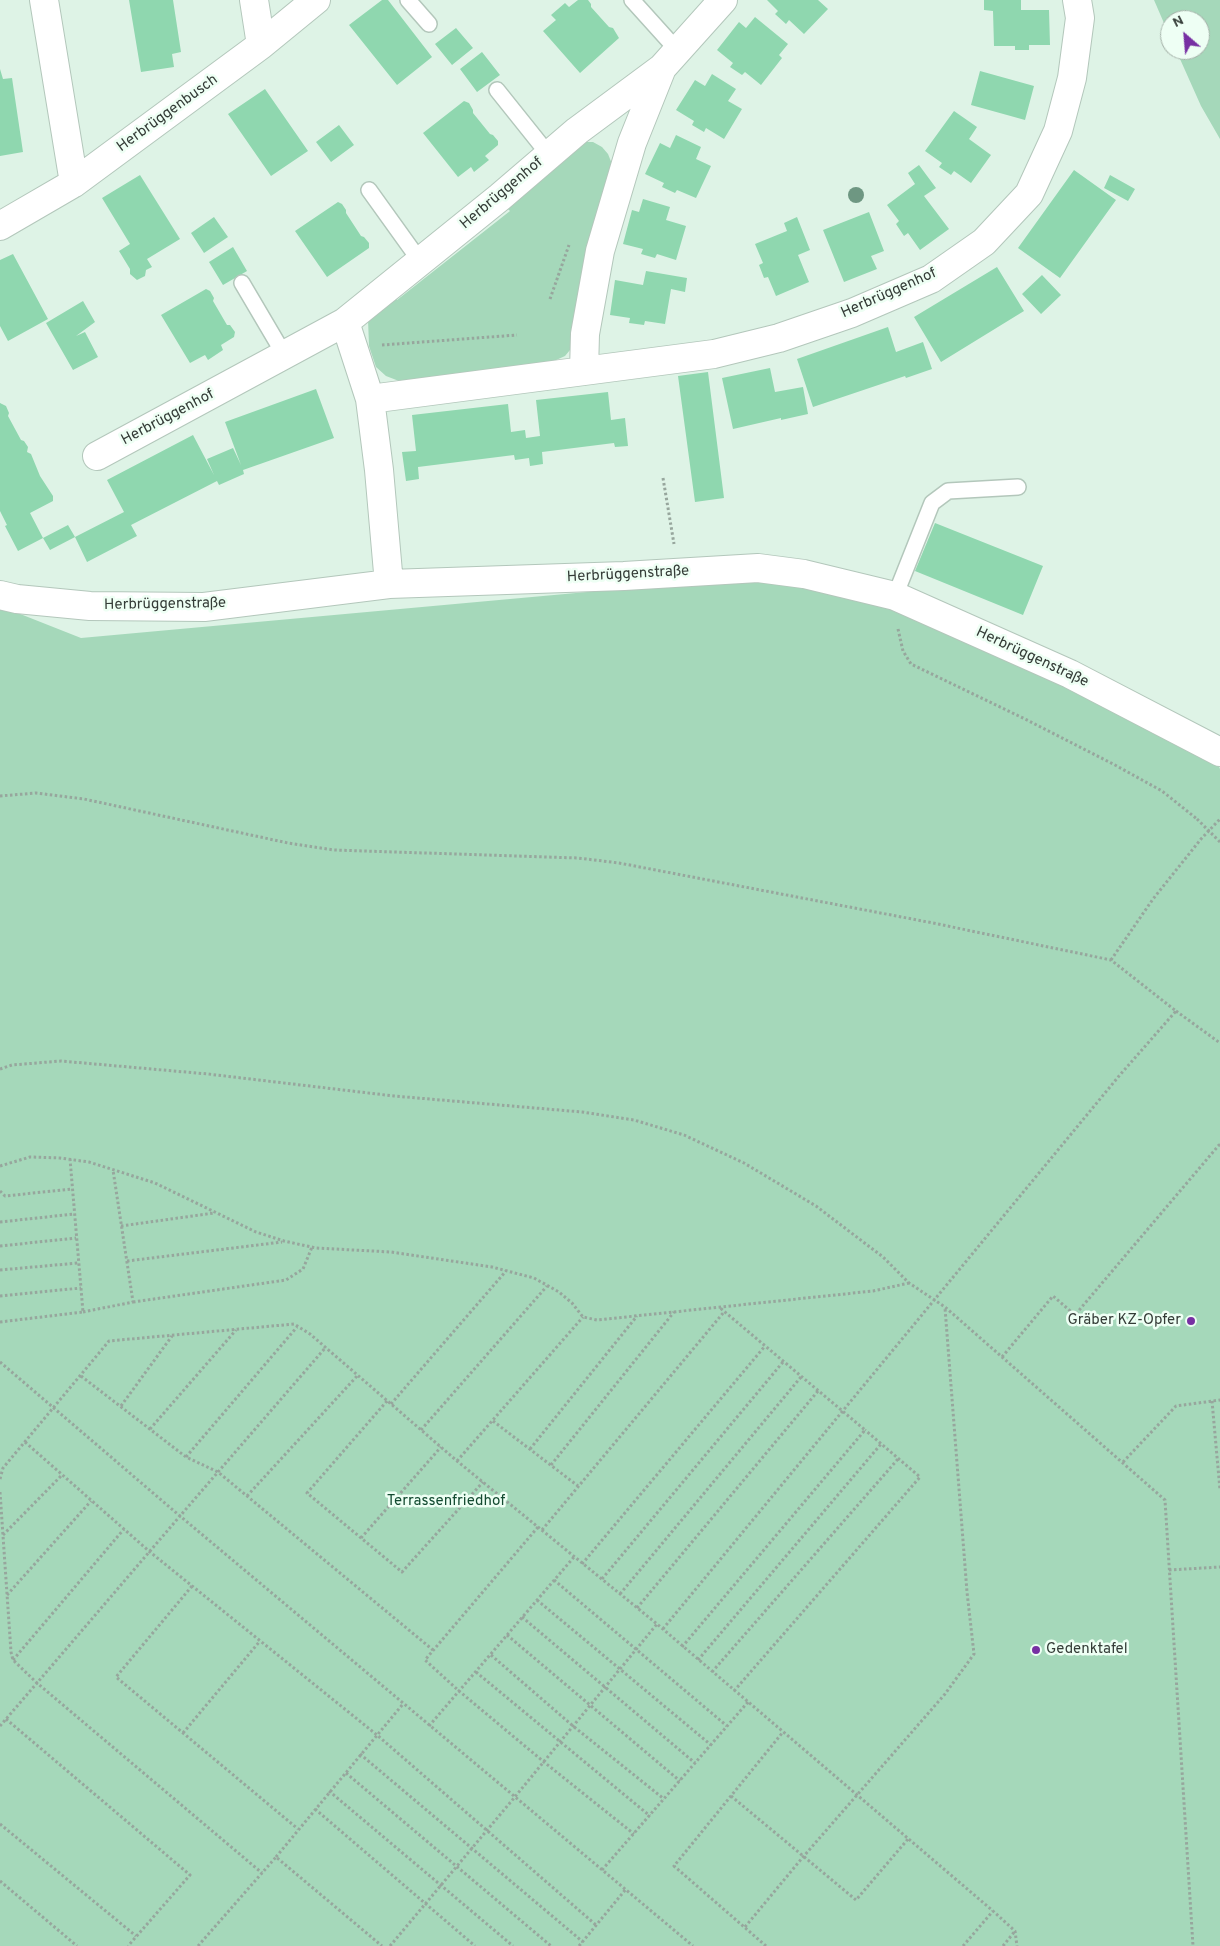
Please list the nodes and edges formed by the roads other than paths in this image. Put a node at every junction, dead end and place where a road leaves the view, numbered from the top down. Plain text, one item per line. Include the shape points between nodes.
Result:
1 (44, 0) edge
2 (254, 0) edge
3 (316, 0) edge
4 (408, 0) edge
5 (632, 0) edge
6 (723, 0) edge
7 (1076, 0) edge
8 (429, 24) dead end
9 (261, 44) junction
10 (670, 60) junction
11 (497, 90) dead end
12 (549, 155) junction
13 (74, 183) junction
14 (369, 190) dead end
15 (0, 226) edge
16 (420, 261) junction
17 (242, 284) dead end
18 (348, 334) junction
19 (285, 356) junction
20 (584, 371) junction
21 (370, 399) junction
22 (97, 456) dead end
23 (1018, 487) dead end
24 (389, 584) junction
25 (0, 595) edge
26 (895, 596) junction
27 (1220, 752) edge

1 - 13 street
2 - 9 street
3 - 9 street, Herbrüggenbusch
4 - 8 lane
5 - 10 lane
6 - 10 street, Herbrüggenhof
7 - 20 street, Herbrüggenhof via 1080,18 1072,78 1058,131 1029,194 984,242 931,278 852,313 779,338 714,354
9 - 13 street, Herbrüggenbusch
10 - 12 street, Herbrüggenhof
10 - 20 street, Herbrüggenhof via 632,143 600,251 585,334
11 - 12 lane
12 - 16 street, Herbrüggenhof
13 - 15 street, Herbrüggenbusch
14 - 16 lane
16 - 18 street, Herbrüggenhof
17 - 19 lane
18 - 19 street, Herbrüggenhof
18 - 21 street
19 - 22 street, Herbrüggenhof
20 - 21 street, Herbrüggenhof
21 - 24 street
23 - 26 lane via 948,492 932,503
24 - 25 street, Herbrüggenstraße via 204,607 90,606
24 - 26 street, Herbrüggenstraße via 758,568 804,574
26 - 27 street, Herbrüggenstraße via 1070,674

